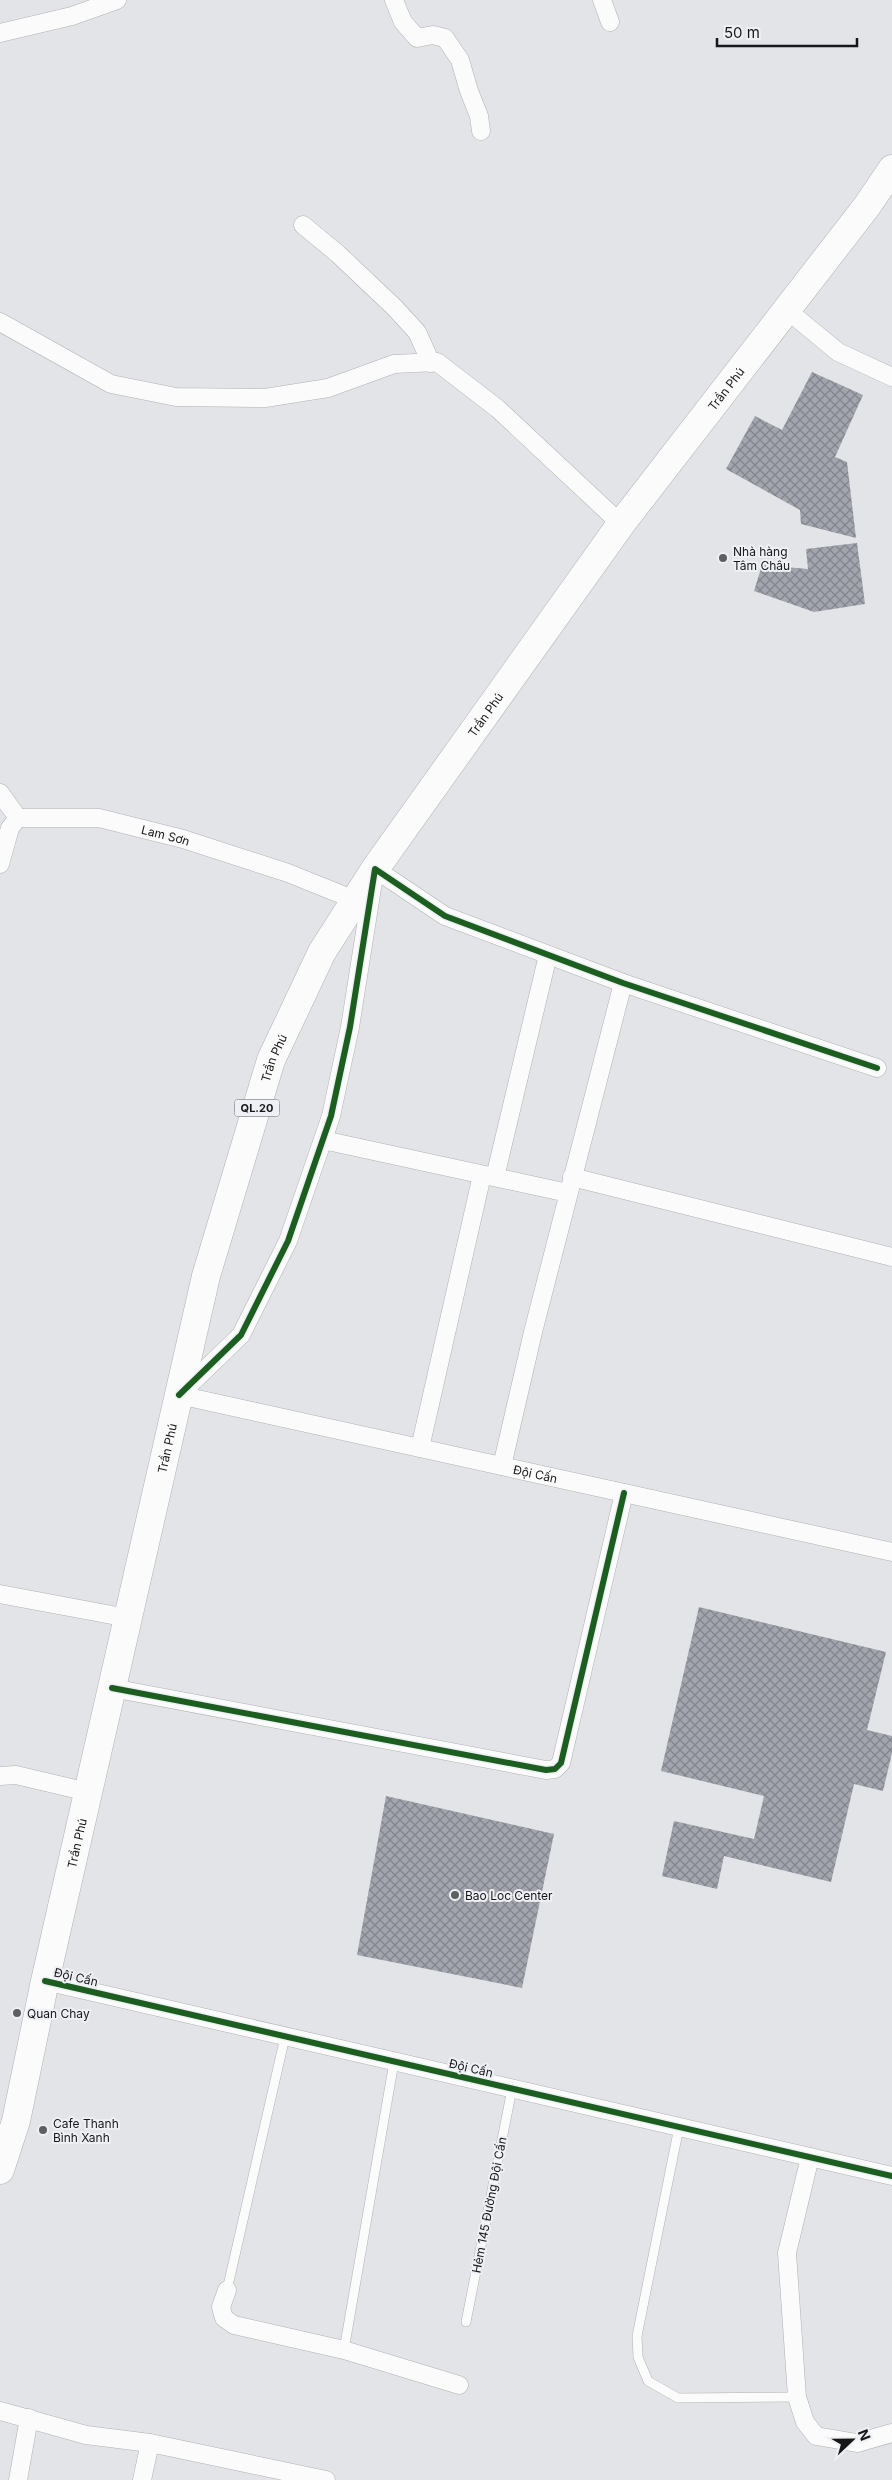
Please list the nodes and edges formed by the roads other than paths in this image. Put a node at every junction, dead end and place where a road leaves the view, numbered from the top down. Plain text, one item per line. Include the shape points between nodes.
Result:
1 (116, 0) edge
2 (394, 0) edge
3 (602, 0) edge
4 (610, 22) dead end
5 (0, 33) edge
6 (480, 131) dead end
7 (892, 169) edge
8 (892, 191) edge
9 (867, 206) junction
10 (304, 225) dead end
11 (787, 310) junction
12 (0, 322) edge
13 (431, 363) junction
14 (892, 376) edge
15 (621, 524) junction
16 (0, 793) edge
17 (18, 818) junction
18 (0, 864) edge
19 (375, 869) junction
20 (355, 900) junction
21 (548, 954) junction
22 (623, 982) junction
23 (878, 1068) dead end
24 (323, 1140) junction
25 (488, 1176) junction
26 (570, 1185) junction
27 (892, 1257) edge
28 (179, 1395) junction
29 (420, 1448) junction
30 (502, 1466) junction
31 (624, 1493) junction
32 (892, 1552) edge
33 (0, 1594) edge
34 (128, 1618) junction
35 (112, 1688) junction
36 (0, 1776) edge
37 (88, 1792) junction
38 (45, 1982) junction
39 (285, 2037) junction
40 (394, 2062) junction
41 (512, 2089) junction
42 (679, 2127) junction
43 (810, 2157) junction
44 (0, 2170) edge
45 (892, 2176) edge
46 (226, 2290) joint
47 (466, 2322) dead end
48 (344, 2350) junction
49 (459, 2385) dead end
50 (797, 2397) junction
51 (0, 2411) edge
52 (29, 2418) junction
53 (892, 2433) edge
54 (150, 2443) junction
55 (304, 2478) edge
56 (18, 2480) edge
57 (142, 2480) edge
58 (326, 2480) edge

1 - 5 street via 72,16
2 - 6 street via 403,22 417,38 433,35 445,38 460,60 479,116
3 - 4 street
7 - 9 highway, Trần Phú / QL.20
8 - 9 highway, QL.20
9 - 11 highway, Trần Phú / QL.20
10 - 13 street via 406,320 417,332
11 - 14 street via 838,352
11 - 15 highway, Trần Phú / QL.20
12 - 13 street via 111,384 176,397 265,398 328,388 394,364
13 - 15 street via 437,362 498,409
15 - 19 highway, Trần Phú / QL.20
16 - 17 street
17 - 18 street via 10,828
17 - 20 street, Lam Sơn via 108,820 183,839 278,869
19 - 20 highway, Trần Phú / QL.20
19 - 21 street via 445,916
19 - 24 street via 350,1027
20 - 28 highway, Trần Phú / QL.20 via 322,952 271,1060 206,1276
21 - 22 street
21 - 25 street
22 - 23 street
22 - 26 street
24 - 25 street
24 - 28 street via 288,1241 241,1336
25 - 26 street
25 - 29 street
26 - 27 street
26 - 30 street
28 - 29 street, Đội Cấn
28 - 34 highway, Trần Phú / QL.20
29 - 30 street, Đội Cấn
30 - 31 street, Đội Cấn
31 - 32 street, Đội Cấn
31 - 35 street via 561,1762 555,1769 546,1770
33 - 34 street
34 - 35 highway, Trần Phú / QL.20
35 - 37 highway, Trần Phú / QL.20
36 - 37 street via 16,1775
37 - 38 highway, Trần Phú / QL.20
38 - 39 street, Đội Cấn
38 - 44 highway, Trần Phú / QL.20 via 16,2121
39 - 40 street, Đội Cấn
39 - 46 lane
40 - 41 street, Đội Cấn
40 - 48 lane
41 - 42 street, Đội Cấn
41 - 47 lane, Hẻm 145 Đường Đội Cấn
42 - 43 street, Đội Cấn
42 - 50 lane via 638,2336 638,2357 648,2381 678,2398
43 - 45 street, Đội Cấn
43 - 50 street via 787,2253
46 - 48 street via 221,2307 224,2318 234,2325
48 - 49 street
50 - 53 street via 806,2422 816,2436 857,2443
51 - 52 street
52 - 54 street via 86,2435
52 - 56 street
54 - 55 street
54 - 57 street
55 - 58 street

